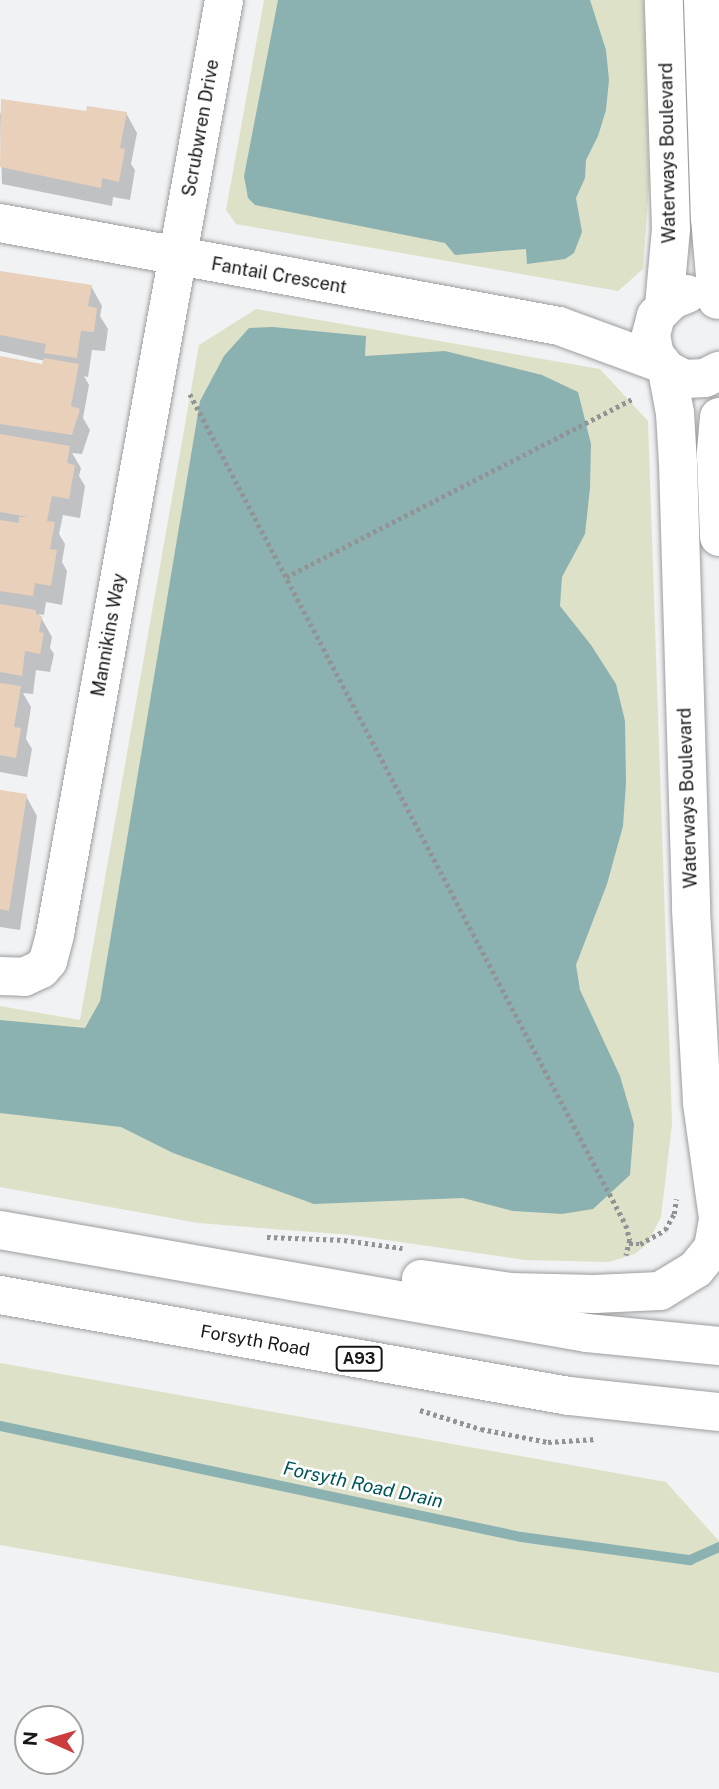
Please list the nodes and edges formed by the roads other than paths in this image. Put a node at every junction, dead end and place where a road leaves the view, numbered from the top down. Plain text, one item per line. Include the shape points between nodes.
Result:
1 (224, 0) edge
2 (664, 0) edge
3 (703, 0) edge
4 (0, 223) edge
5 (178, 256) junction
6 (718, 301) edge
7 (663, 307) junction
8 (559, 326) junction
9 (663, 367) junction
10 (719, 371) edge
11 (719, 417) edge
12 (719, 537) edge
13 (0, 976) edge
14 (719, 1223) edge
15 (0, 1230) edge
16 (286, 1281) junction
17 (0, 1295) edge
18 (719, 1346) edge
19 (719, 1412) edge

1 - 5 main road, Scrubwren Drive
2 - 7 main road, Waterways Boulevard via 671,229
3 - 6 main road via 710,218
4 - 5 main road, Fantail Crescent
5 - 8 main road, Fantail Crescent
5 - 13 main road, Mannikins Way via 50,955 45,966 31,975
6 - 7 main road, Fantail Crescent via 690,294
7 - 8 main road, Fantail Crescent via 627,322
7 - 9 main road, Waterways Boulevard via 651,335
8 - 9 main road, Fantail Crescent
9 - 10 main road, Fantail Crescent via 695,380
9 - 14 main road, Waterways Boulevard via 675,413 678,463 691,910 702,1103
11 - 12 main road
14 - 16 main road via 713,1248 696,1269 660,1291 512,1292 383,1278
15 - 16 main road
16 - 18 main road via 587,1333
17 - 19 main road, Forsyth Road / A93 via 569,1396

